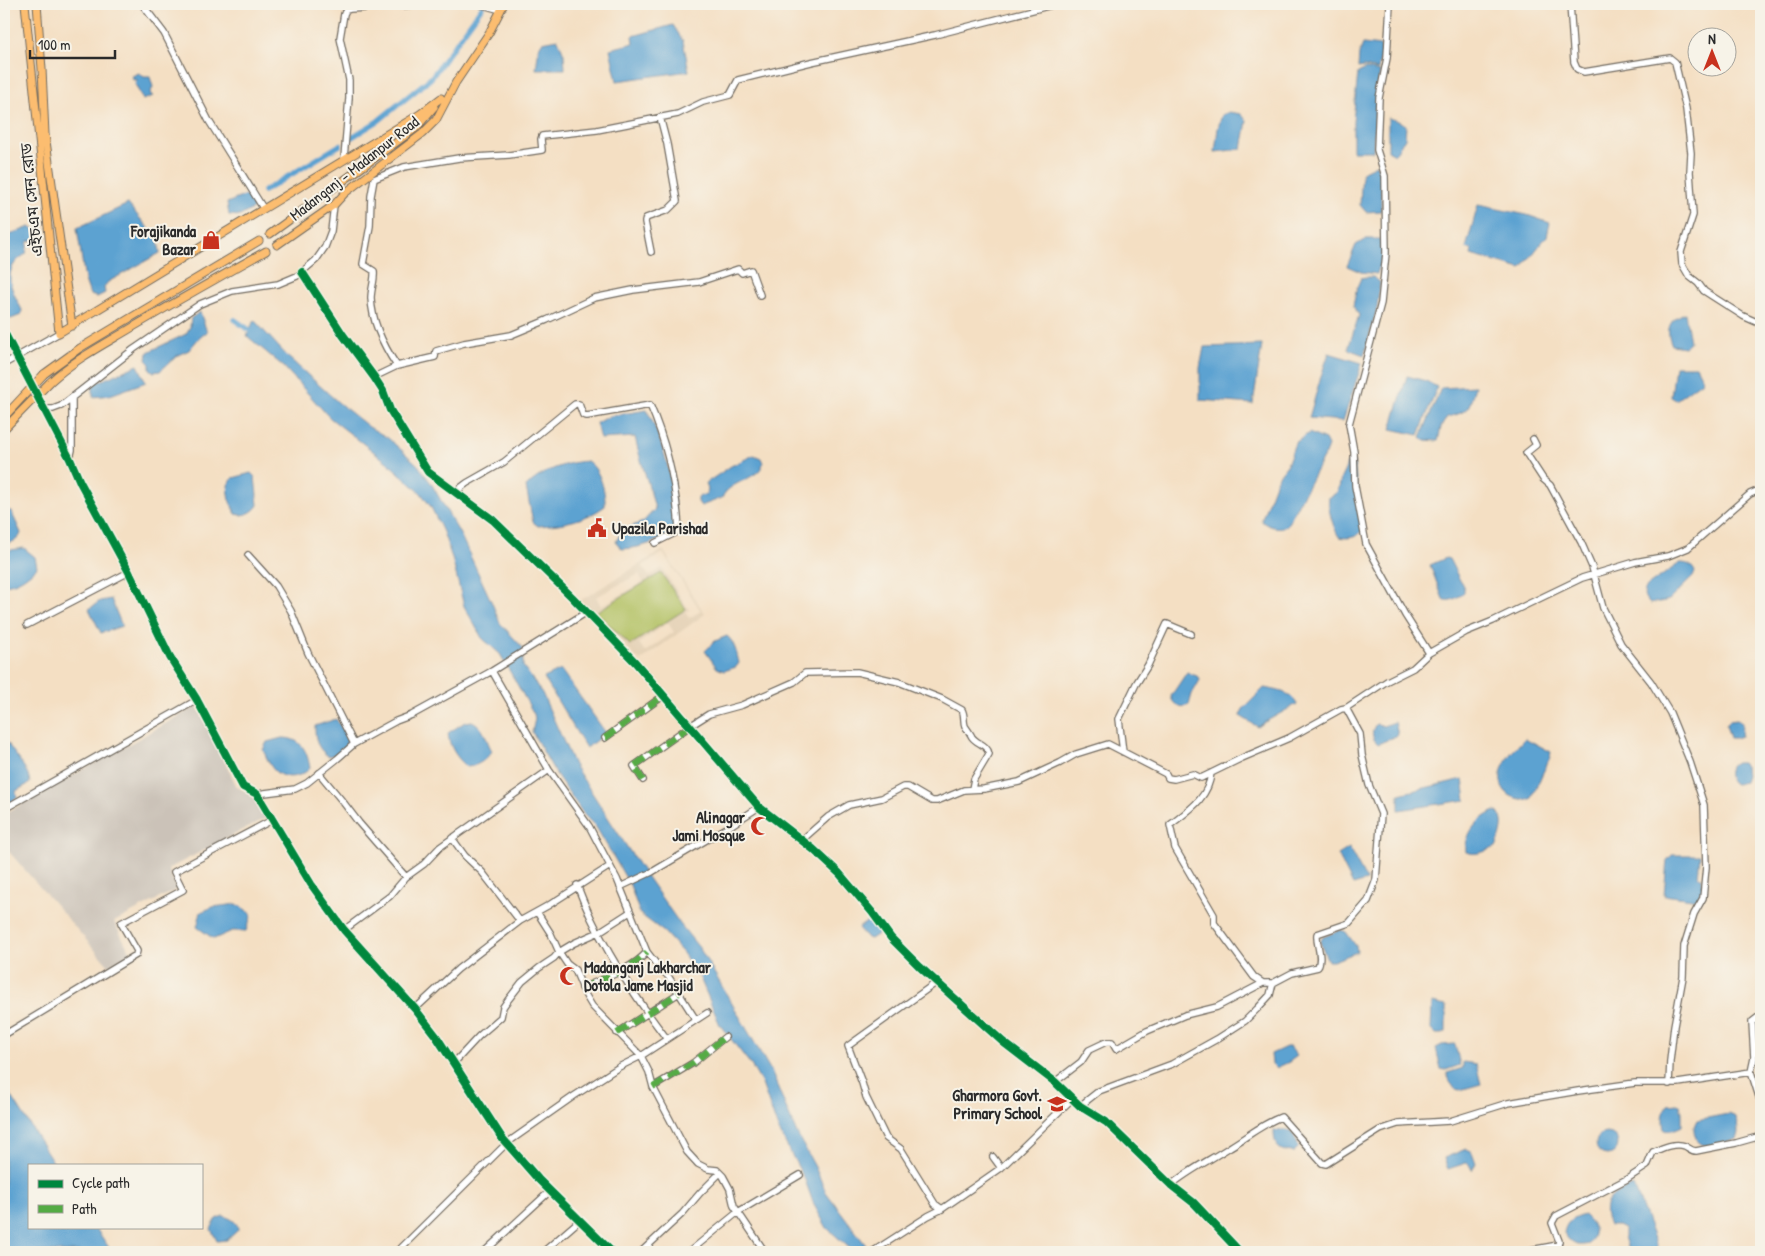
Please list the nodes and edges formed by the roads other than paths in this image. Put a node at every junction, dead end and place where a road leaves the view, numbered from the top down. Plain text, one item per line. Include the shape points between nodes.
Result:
1 (25, 4) edge
2 (37, 4) edge
3 (142, 4) edge
4 (427, 4) edge
5 (479, 4) edge
6 (1056, 4) edge
7 (1390, 4) edge
8 (1570, 4) edge
9 (502, 7) edge
10 (456, 82) junction
11 (441, 98) junction
12 (660, 117) junction
13 (344, 158) junction
14 (334, 205) junction
15 (263, 208) junction
16 (270, 234) dead end
17 (259, 241) dead end
18 (277, 244) dead end
19 (266, 251) dead end
20 (651, 252) dead end
21 (302, 272) junction
22 (760, 295) dead end
23 (1761, 324) edge
24 (72, 326) junction
25 (4, 332) edge
26 (59, 333) junction
27 (17, 357) junction
28 (4, 364) edge
29 (397, 366) junction
30 (374, 376) junction
31 (72, 398) junction
32 (44, 409) junction
33 (4, 417) edge
34 (4, 429) edge
35 (1533, 439) dead end
36 (70, 459) junction
37 (456, 492) junction
38 (1761, 492) edge
39 (656, 543) dead end
40 (248, 555) dead end
41 (130, 572) junction
42 (1593, 574) junction
43 (587, 612) junction
44 (27, 625) dead end
45 (1191, 634) dead end
46 (1428, 653) junction
47 (492, 672) junction
48 (663, 696) junction
49 (197, 700) junction
50 (1346, 708) junction
51 (690, 726) junction
52 (605, 738) dead end
53 (354, 744) junction
54 (1123, 752) junction
55 (549, 770) junction
56 (318, 773) junction
57 (1211, 773) junction
58 (643, 780) dead end
59 (972, 789) junction
60 (256, 794) junction
61 (759, 807) junction
62 (4, 809) edge
63 (272, 820) junction
64 (452, 838) junction
65 (802, 840) junction
66 (610, 866) junction
67 (406, 877) junction
68 (577, 885) junction
69 (622, 886) junction
70 (536, 912) junction
71 (630, 912) junction
72 (520, 921) junction
73 (344, 930) junction
74 (599, 932) junction
75 (559, 952) junction
76 (647, 952) junction
77 (620, 972) junction
78 (937, 982) junction
79 (1264, 983) junction
80 (1273, 983) junction
81 (582, 988) junction
82 (679, 993) junction
83 (415, 1009) junction
84 (707, 1013) dead end
85 (648, 1014) junction
86 (1761, 1015) edge
87 (696, 1020) junction
88 (617, 1033) junction
89 (4, 1035) edge
90 (724, 1037) dead end
91 (668, 1039) junction
92 (641, 1056) junction
93 (453, 1064) junction
94 (1751, 1072) junction
95 (1055, 1082) junction
96 (1669, 1084) junction
97 (653, 1087) junction
98 (1072, 1099) junction
99 (1761, 1103) edge
100 (1080, 1106) junction
101 (1761, 1136) edge
102 (507, 1143) junction
103 (993, 1157) dead end
104 (1001, 1168) junction
105 (720, 1173) junction
106 (800, 1175) dead end
107 (1171, 1185) junction
108 (550, 1191) junction
109 (942, 1209) junction
110 (738, 1212) junction
111 (580, 1220) junction
112 (400, 1249) dead end
113 (484, 1252) edge
114 (543, 1252) edge
115 (612, 1252) edge
116 (641, 1252) edge
117 (689, 1252) edge
118 (765, 1252) edge
119 (872, 1252) edge
120 (1238, 1252) edge
121 (1520, 1252) edge

1 - 26 main road, এইচএম সেন রোড
2 - 24 main road, এইচএম সেন রোড via 46,134
3 - 15 street via 164,33 209,122
4 - 13 street via 346,10 340,38 350,98
5 - 9 street
6 - 12 street via 738,80 730,96
7 - 46 street via 1387,58 1379,98 1377,150 1385,176 1386,253 1381,303 1349,424 1355,486 1366,544
8 - 23 street via 1577,69 1584,72 1670,58 1675,62 1686,109 1691,153 1693,215 1681,252 1682,264 1704,291
9 - 10 main road, Madanganj - Madanpur Road via 489,33
10 - 11 main road, Madanganj - Madanpur Road
10 - 14 main road, Madanganj - Madanpur Road via 439,115 422,134
11 - 13 main road via 420,114
11 - 16 main road, Madanganj - Madanpur Road via 416,128
12 - 20 street via 677,200 668,210 646,218
12 - 29 street via 597,130 542,136 542,150 532,153 404,166 374,179 364,264 374,271 372,309 379,336
13 - 15 main road
14 - 18 main road, Madanganj - Madanpur Road
14 - 21 street via 331,231 325,247
15 - 24 main road
17 - 33 main road, bridge via 80,348 44,374
19 - 34 main road, bridge via 63,370
21 - 30 street
21 - 31 street via 278,284 232,291 200,304 134,349
22 - 29 street via 751,270 742,273 738,269 699,282 594,298 511,335 464,343 436,351 436,357
24 - 26 main road
25 - 27 street
26 - 27 street
27 - 28 street
27 - 32 street
29 - 30 street
30 - 37 street via 390,410 428,472
31 - 32 street via 61,406
31 - 36 street
32 - 36 street
35 - 42 street via 1536,445 1526,453 1550,485 1581,542
36 - 41 street
37 - 39 street via 504,462 575,404 579,404 583,415 587,416 650,406 667,452 677,499 679,528
37 - 43 street via 493,520
38 - 42 street via 1750,494 1688,548
40 - 53 street via 276,586
41 - 44 street
41 - 49 street via 170,657
42 - 46 street via 1466,632
42 - 96 street via 1603,608 1621,644 1670,713 1704,805 1706,867 1703,898 1684,946
43 - 47 street
43 - 48 street
45 - 54 street via 1167,624 1119,719
46 - 50 street via 1413,668
47 - 53 street
47 - 55 street
48 - 51 street
48 - 52 street
49 - 60 street via 243,787
49 - 62 street
50 - 57 street
50 - 80 street via 1360,734 1369,785 1381,814 1376,880 1368,901 1349,923 1317,934 1318,967 1292,973
51 - 58 street via 634,766
51 - 59 street via 709,714 742,705 794,682 805,673 856,672 899,682 942,699 964,712 965,724 973,740 988,749
51 - 61 street
53 - 56 street
54 - 57 street via 1171,779 1193,774 1201,778
54 - 59 street via 1110,744 1102,745 1019,782
55 - 64 street
55 - 66 street via 589,826
56 - 60 street via 295,789
56 - 67 street
57 - 79 street via 1206,792 1170,825 1175,848 1214,915 1214,923 1254,977
59 - 65 street via 934,802 912,788 903,787 882,798 849,805
60 - 63 street
61 - 65 street
61 - 69 street via 652,872
63 - 73 street
63 - 89 street via 174,872 183,890 121,924 137,951 136,955
64 - 67 street
64 - 72 street
65 - 78 street via 839,873 891,938
66 - 68 street
66 - 69 street
67 - 73 street via 390,896
68 - 70 street
68 - 74 street
69 - 71 street
70 - 72 street
70 - 75 street
71 - 74 street
71 - 76 street
72 - 83 street via 458,969
73 - 83 street
74 - 75 street
74 - 77 street
75 - 81 street via 575,970
75 - 93 street via 522,982 503,1007 501,1017
76 - 77 street
76 - 82 street
77 - 81 street
77 - 85 street
78 - 95 street via 1003,1042
78 - 109 street via 848,1046 866,1097 886,1138 901,1149 935,1204
79 - 80 street
79 - 95 street via 1217,1007 1185,1015 1147,1031 1116,1049 1112,1042 1106,1042 1089,1050 1081,1062
80 - 100 street via 1270,995 1257,1009 1217,1039 1172,1064 1099,1091
81 - 88 street via 592,1006
82 - 85 street
82 - 87 street
83 - 93 street
84 - 87 street
85 - 88 street
85 - 91 street
86 - 94 street via 1752,1022 1754,1058
87 - 91 street
88 - 92 street
90 - 97 street via 693,1063
91 - 92 street
92 - 97 street
92 - 102 street via 574,1096
93 - 102 street
94 - 96 street
94 - 99 street
95 - 98 street
96 - 107 street via 1635,1083 1578,1091 1508,1103 1450,1121 1398,1124 1380,1130 1326,1164 1281,1117 1267,1122
97 - 105 street via 687,1152 698,1164
98 - 100 street
98 - 104 street
100 - 107 street via 1106,1122
101 - 121 street via 1696,1151 1676,1145 1653,1152 1647,1166 1556,1216 1552,1223 1558,1245
102 - 108 street
102 - 112 street
103 - 104 street
104 - 109 street
105 - 110 street via 726,1180
105 - 116 street
106 - 110 street
107 - 120 street via 1194,1203
108 - 111 street
108 - 113 street
109 - 119 street
110 - 117 street
110 - 118 street
111 - 114 street
111 - 115 street

